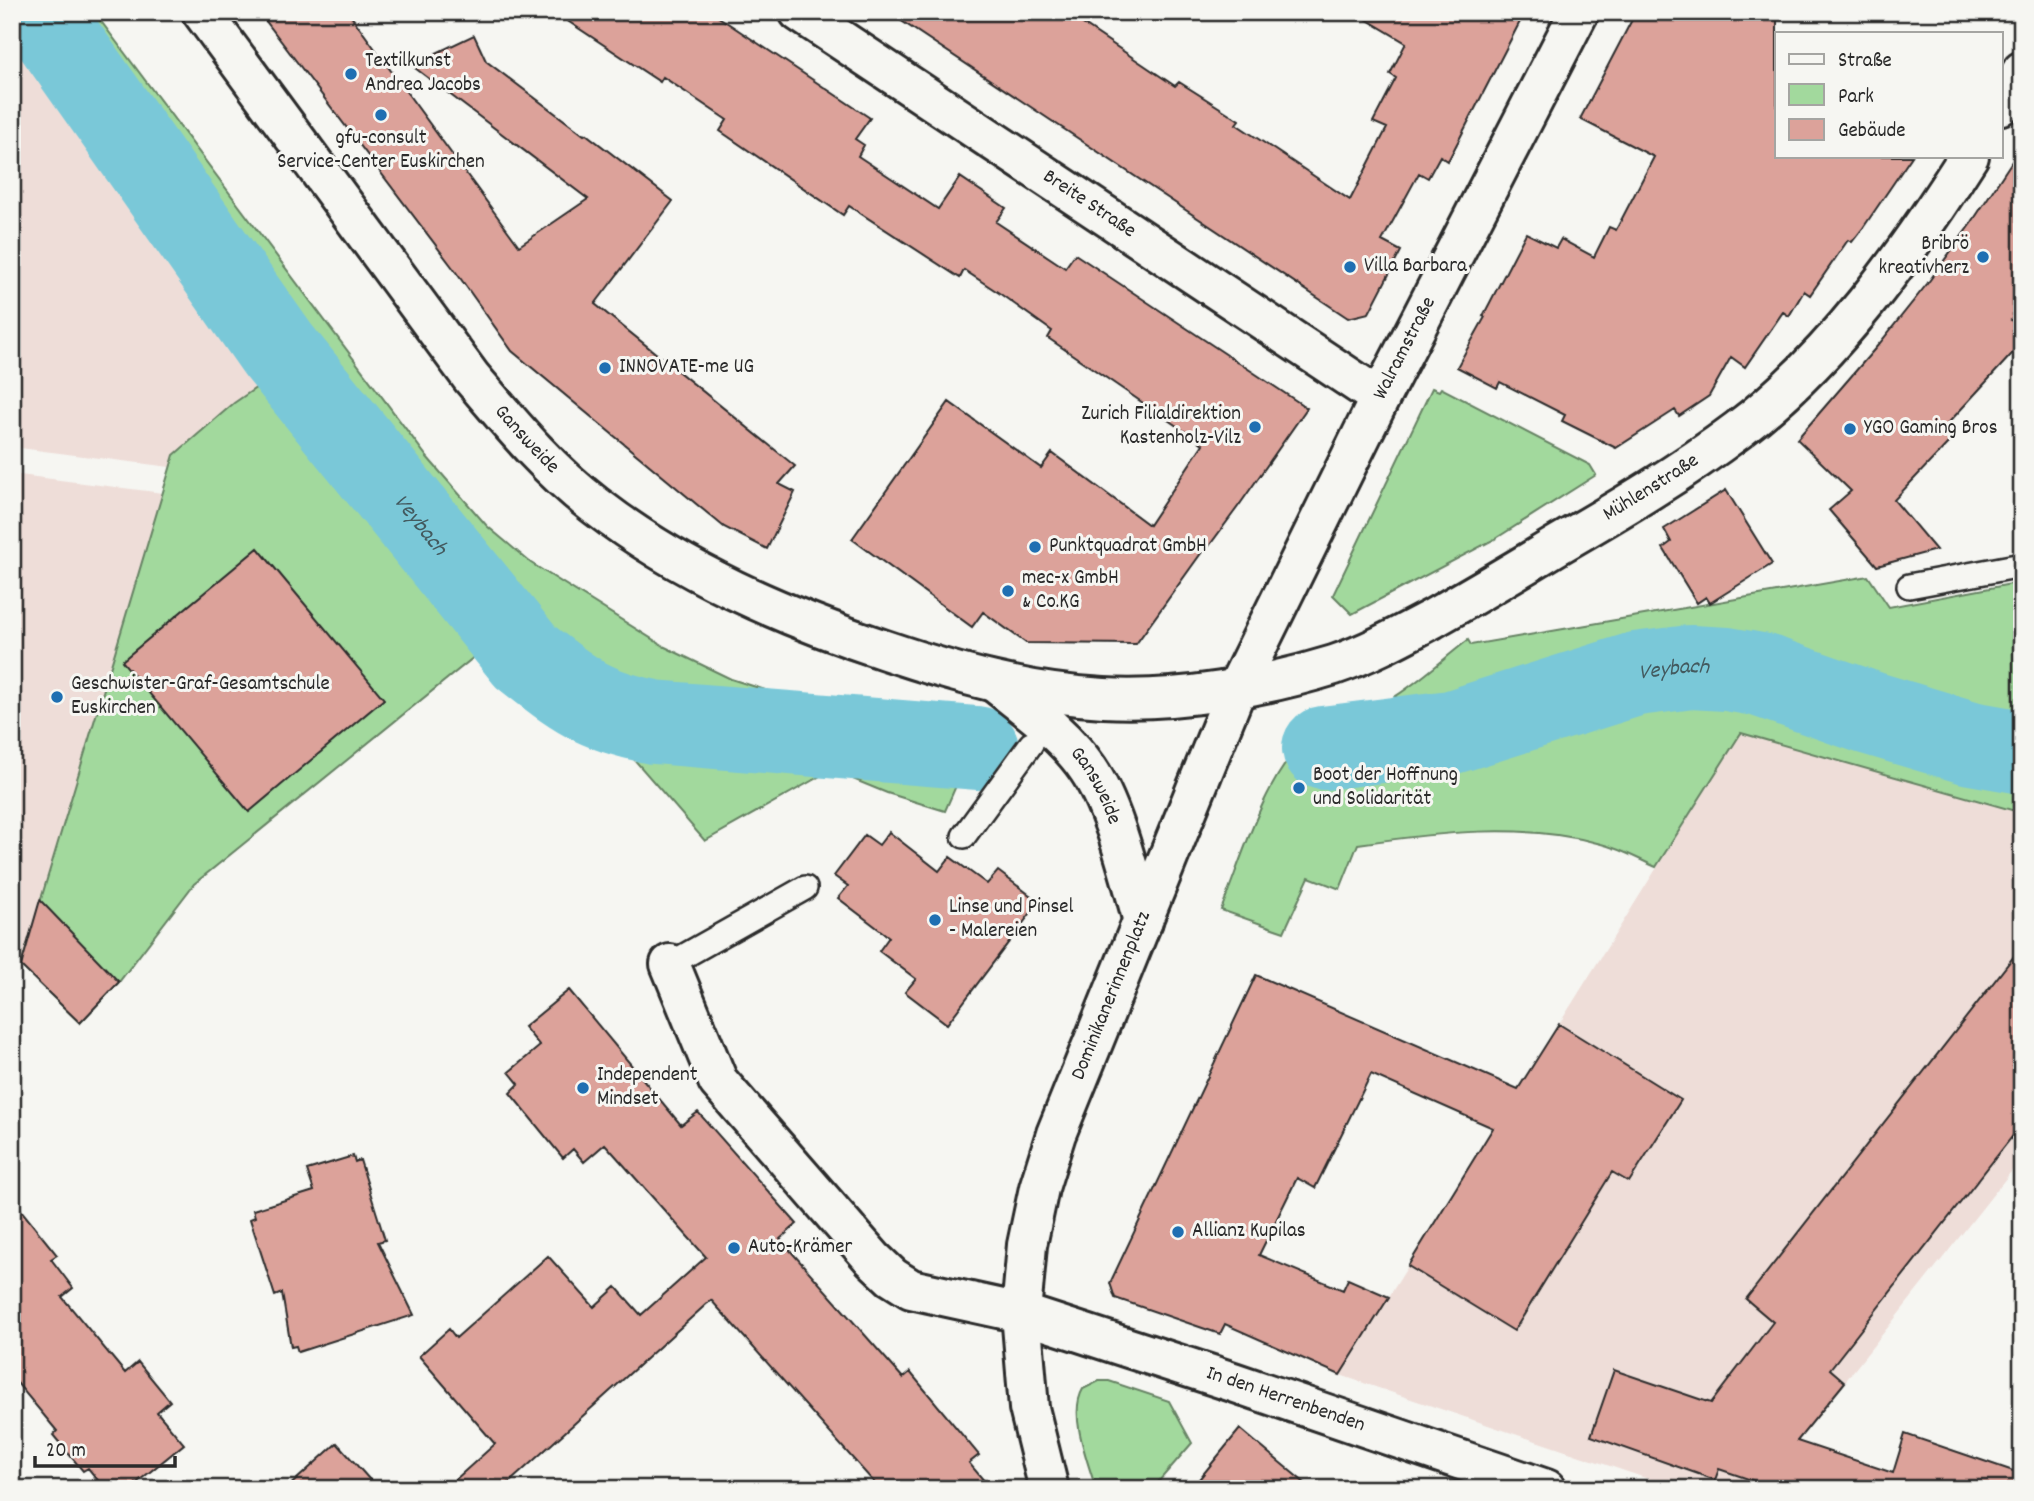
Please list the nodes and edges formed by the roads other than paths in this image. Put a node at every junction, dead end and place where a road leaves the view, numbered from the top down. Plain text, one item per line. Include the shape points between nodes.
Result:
1 (202, 12) edge
2 (799, 12) edge
3 (1579, 12) edge
4 (2022, 71) edge
5 (2002, 102) edge
6 (1968, 158) edge
7 (1380, 398) junction
8 (2022, 565) edge
9 (1909, 586) dead end
10 (997, 683) junction
11 (1237, 688) junction
12 (1031, 744) dead end
13 (964, 836) dead end
14 (804, 888) dead end
15 (1143, 921) junction
16 (670, 964) joint
17 (1021, 1313) junction
18 (1049, 1489) edge
19 (1546, 1489) edge

1 - 10 street, Gansweide via 471,377 564,480 609,515 729,588 858,641
2 - 7 street, Breite Straße
3 - 7 street, Walramstraße
4 - 5 street
6 - 11 street, Mühlenstraße via 1896,262 1841,331 1741,428 1644,493 1377,649 1331,666
7 - 11 street, Walramstraße
8 - 9 lane
10 - 11 street, Gansweide via 1106,698
10 - 15 street, Gansweide via 1054,730 1088,769 1122,848
11 - 15 street, Dominikanerinnenplatz
12 - 13 lane
14 - 16 lane
15 - 17 street, Dominikanerinnenplatz via 1062,1118 1042,1179 1027,1245
16 - 17 street via 718,1081 873,1259 911,1289
17 - 18 street, Dominikanerinnenplatz via 1029,1408
17 - 19 street, In den Herrenbenden

